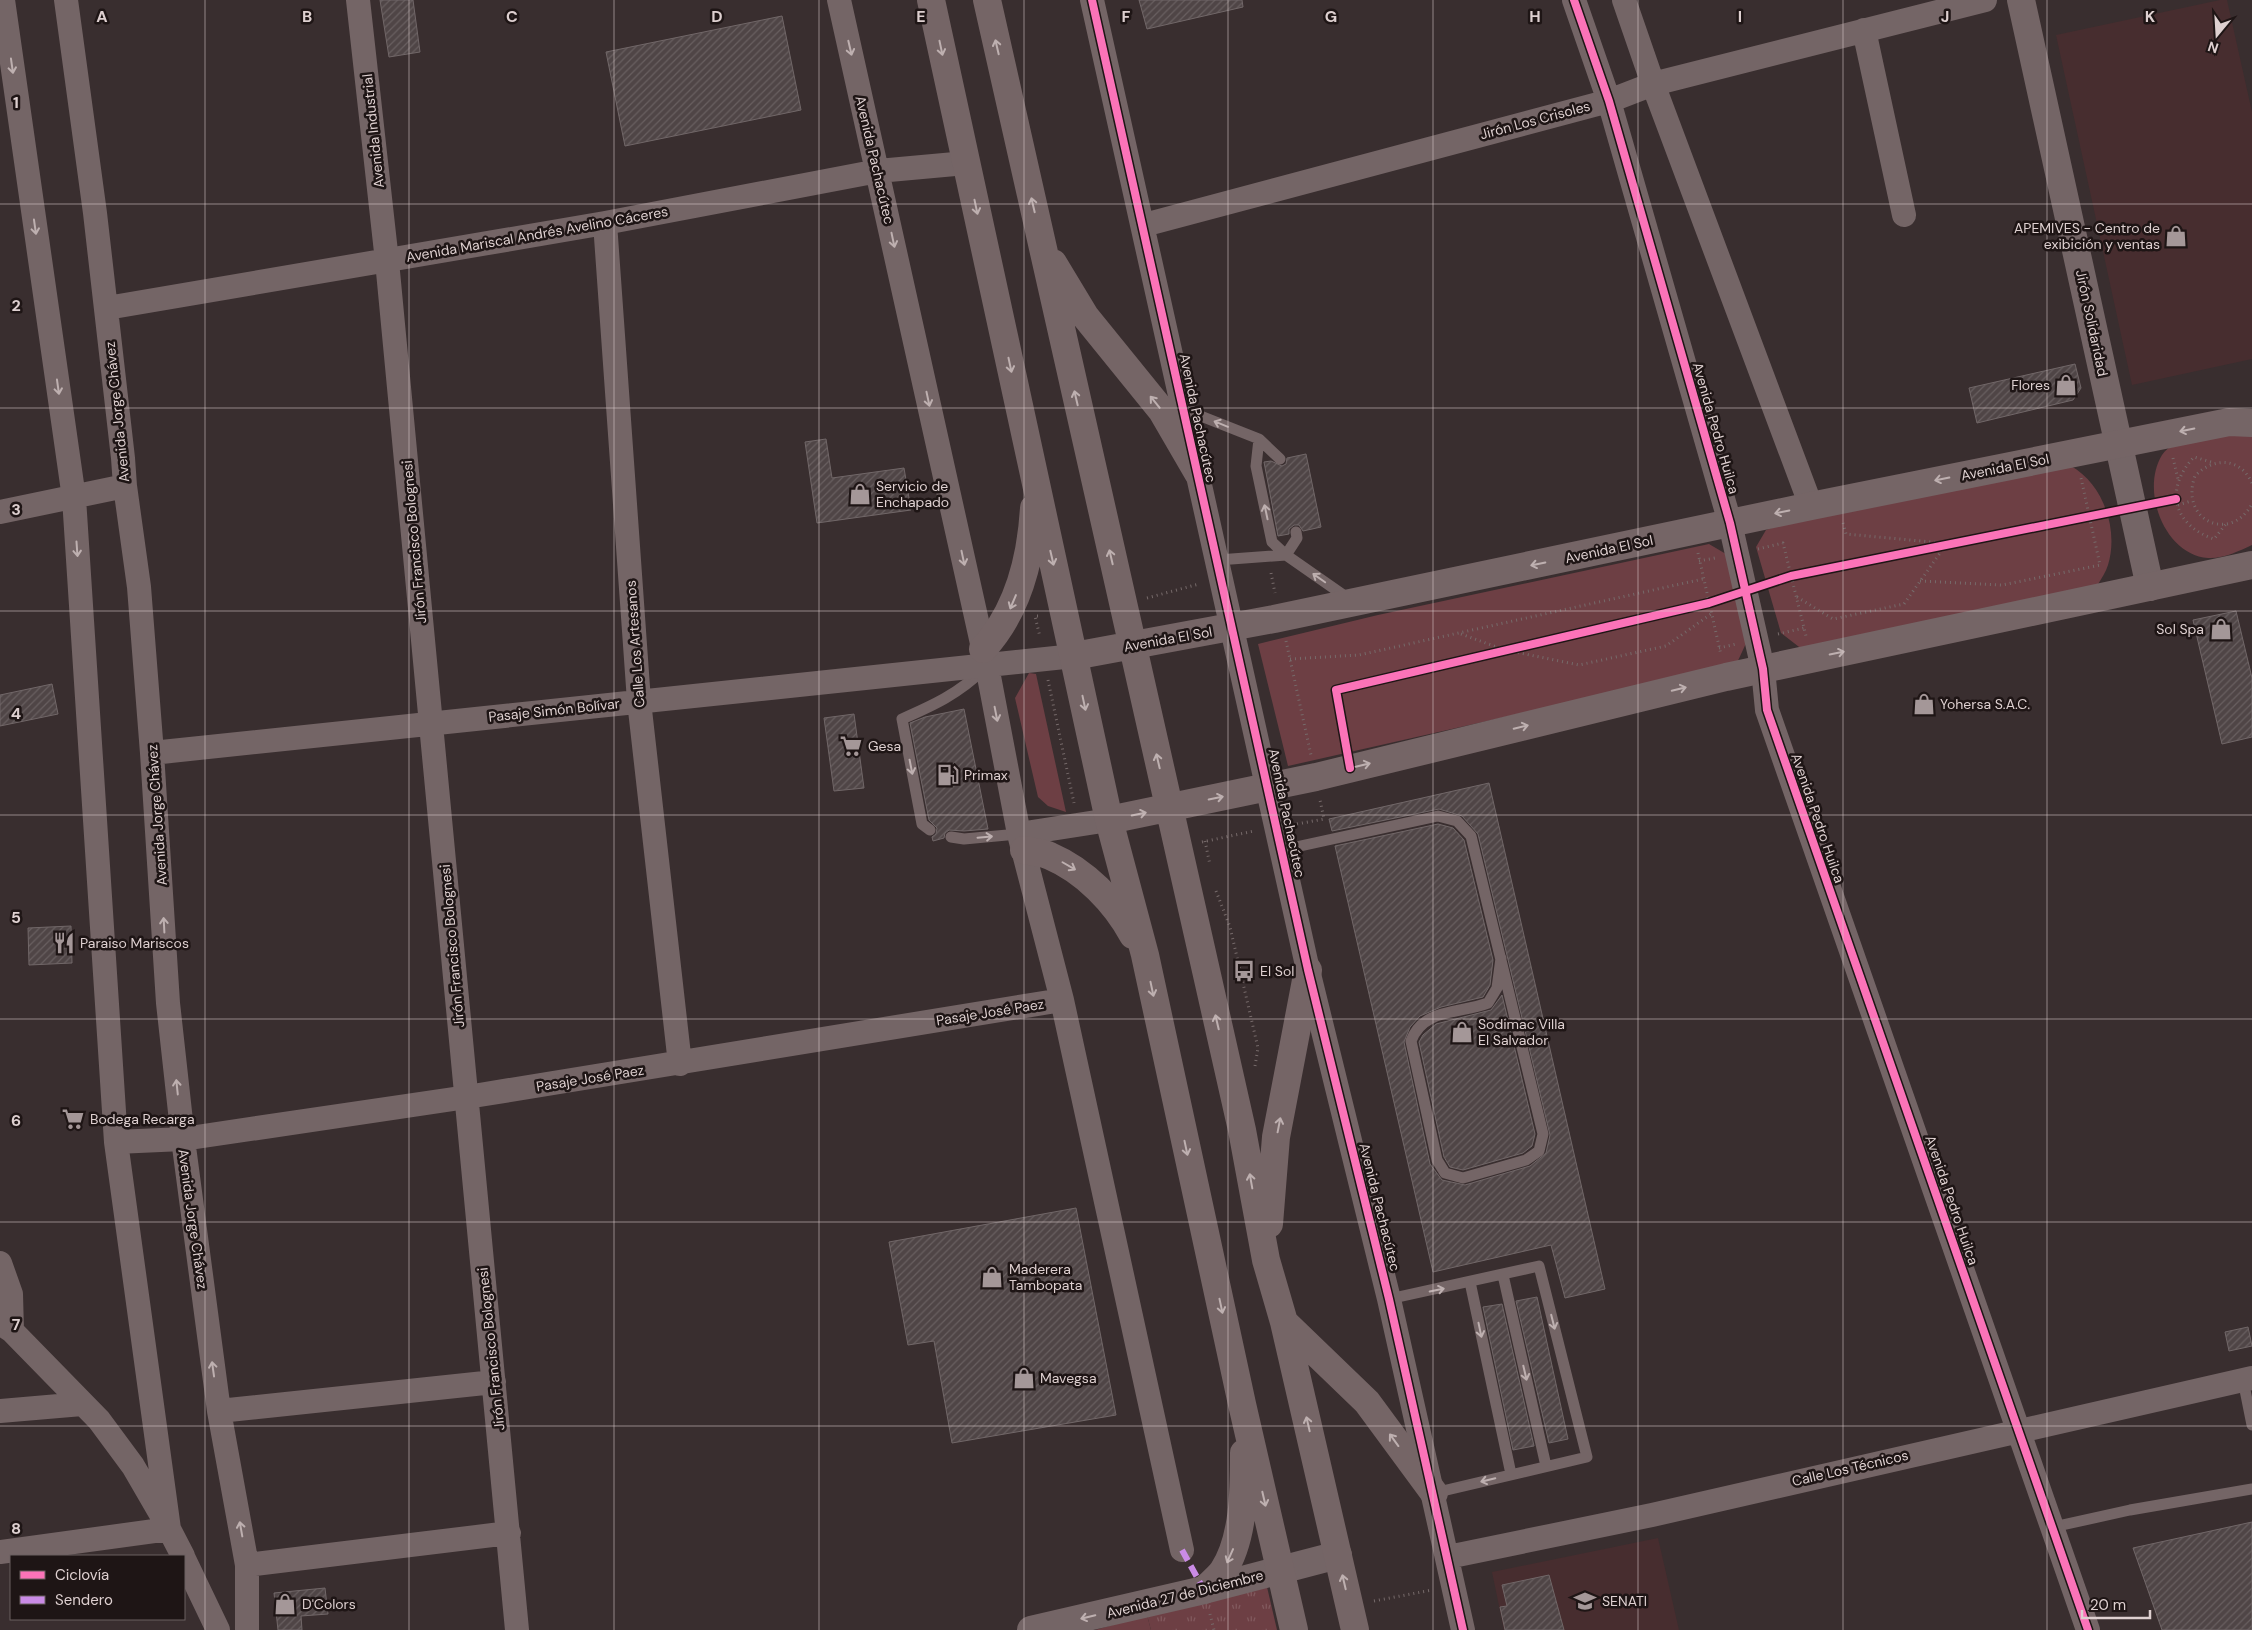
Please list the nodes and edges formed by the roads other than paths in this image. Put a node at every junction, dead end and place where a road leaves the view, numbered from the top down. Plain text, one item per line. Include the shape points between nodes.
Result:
1 (3, 0) edge
2 (66, 0) edge
3 (358, 0) edge
4 (839, 0) edge
5 (931, 0) edge
6 (987, 0) edge
7 (1092, 0) edge
8 (1574, 0) edge
9 (1624, 0) edge
10 (1985, 0) edge
11 (2021, 0) edge
12 (1864, 30) junction
13 (1653, 84) junction
14 (1609, 100) junction
15 (966, 163) junction
16 (878, 171) junction
17 (1904, 215) dead end
18 (605, 223) junction
19 (1144, 225) junction
20 (1041, 244) junction
21 (387, 261) junction
22 (107, 308) junction
23 (1183, 408) junction
24 (2244, 420) edge
25 (1259, 439) junction
26 (2119, 444) junction
27 (1280, 459) dead end
28 (1198, 473) junction
29 (125, 486) junction
30 (1036, 486) junction
31 (74, 498) junction
32 (1823, 503) junction
33 (0, 512) edge
34 (1730, 523) junction
35 (1296, 532) dead end
36 (1286, 555) junction
37 (2252, 565) edge
38 (1220, 569) junction
39 (2150, 587) junction
40 (1353, 602) junction
41 (1233, 627) junction
42 (1132, 646) junction
43 (1074, 656) junction
44 (985, 657) junction
45 (1762, 669) junction
46 (639, 701) junction
47 (431, 723) junction
48 (152, 753) junction
49 (1269, 788) junction
50 (1168, 808) junction
51 (1109, 820) junction
52 (930, 830) dead end
53 (951, 837) dead end
54 (1021, 842) junction
55 (1282, 850) junction
56 (1144, 955) junction
57 (1501, 958) junction
58 (1308, 970) junction
59 (1062, 1000) junction
60 (680, 1064) junction
61 (466, 1097) junction
62 (183, 1139) junction
63 (116, 1142) junction
64 (1266, 1260) junction
65 (0, 1263) edge
66 (1503, 1275) junction
67 (1470, 1282) junction
68 (1390, 1299) junction
69 (1284, 1322) junction
70 (6, 1327) edge
71 (2248, 1379) edge
72 (494, 1382) junction
73 (82, 1404) junction
74 (1242, 1404) junction
75 (0, 1410) edge
76 (219, 1411) junction
77 (2252, 1425) edge
78 (2019, 1429) junction
79 (1546, 1466) junction
80 (1511, 1474) junction
81 (2252, 1489) edge
82 (1434, 1493) junction
83 (2053, 1527) junction
84 (169, 1529) junction
85 (509, 1533) junction
86 (1182, 1550) dead end
87 (0, 1552) edge
88 (182, 1555) edge
89 (1338, 1555) junction
90 (1448, 1557) junction
91 (185, 1561) edge
92 (247, 1565) junction
93 (1280, 1570) junction
94 (1204, 1590) junction
95 (218, 1630) edge
96 (247, 1630) edge
97 (517, 1630) edge
98 (1031, 1630) edge
99 (1294, 1630) edge
100 (1355, 1630) edge
101 (1463, 1630) edge
102 (2088, 1630) edge

1 -> 31 street
2 - 22 street, Avenida Jorge Chávez
3 - 21 street, Avenida Industrial
4 -> 16 street, Avenida Pachacútec
5 -> 15 main road
20 -> 6 main road
7 - 19 street, Avenida Pachacútec
8 - 14 street, Avenida Pedro Huilca
9 - 13 street
10 - 12 street, Jirón Los Crisoles
11 - 26 street, Jirón Solidaridad
12 - 13 street, Jirón Los Crisoles
12 - 17 street
13 - 14 street, Jirón Los Crisoles
13 - 32 street
14 - 19 street, Jirón Los Crisoles
14 - 34 street, Avenida Pedro Huilca
15 - 16 street, Avenida Mariscal Andrés Avelino Cáceres
15 -> 30 main road
16 - 18 street, Avenida Mariscal Andrés Avelino Cáceres
16 -> 44 street, Avenida Pachacútec
18 - 21 street, Avenida Mariscal Andrés Avelino Cáceres
18 - 46 street, Calle Los Artesanos
19 - 23 street, Avenida Pachacútec
28 -> 20 main road via 1162,410 1085,316
42 -> 20 main road
21 - 22 street, Avenida Mariscal Andrés Avelino Cáceres
21 - 47 street, Jirón Francisco Bolognesi
22 - 29 street, Avenida Jorge Chávez
25 -> 23 lane
23 - 28 street, Avenida Pachacútec
24 -> 26 main road, Avenida El Sol
25 - 27 lane
36 -> 25 lane via 1272,542 1256,466
26 -> 32 main road, Avenida El Sol
26 - 39 street, Jirón Solidaridad
28 - 38 street, Avenida Pachacútec
29 - 31 street
29 - 48 street, Avenida Jorge Chávez via 138,587
30 -> 43 main road
30 -> 44 main road via 1030,547 1020,586
31 - 33 street
31 -> 63 street
32 -> 34 main road, Avenida El Sol
34 -> 40 main road, Avenida El Sol
34 - 45 street, Avenida Pedro Huilca
35 - 36 lane via 1297,538
36 - 38 lane
40 -> 36 lane
37 - 39 main road
38 - 41 street, Avenida Pachacútec
45 -> 39 main road
40 - 41 main road, Avenida El Sol
41 - 42 main road, Avenida El Sol
41 - 49 street, Avenida Pachacútec
42 - 43 main road, Avenida El Sol
50 -> 42 main road
43 - 44 street, Avenida El Sol via 1044,660
43 -> 51 main road
44 - 46 street, Pasaje Simón Bolívar
44 -> 52 lane via 964,688 937,710 902,719 922,824
44 -> 54 street, Avenida Pachacútec
49 -> 45 main road
45 - 78 street, Avenida Pedro Huilca via 1767,710
46 - 47 street, Pasaje Simón Bolívar
46 - 60 street, Calle Los Artesanos
47 - 48 street, Pasaje Simón Bolívar
47 - 61 street, Jirón Francisco Bolognesi
62 -> 48 street, Avenida Jorge Chávez via 168,1003
50 -> 49 main road
49 - 55 street, Avenida Pachacútec
51 -> 50 main road
64 -> 50 main road via 1242,1130
51 - 54 street
51 - 56 main road
53 -> 54 lane
54 -> 56 main road via 1079,872 1100,891 1117,911
54 - 59 street, Avenida Pachacútec
55 - 57 lane via 1438,816 1457,820 1471,836
55 - 58 street, Avenida Pachacútec
56 -> 74 main road
57 - 57 lane via 1497,988 1488,1003 1426,1019 1415,1028 1411,1042 1437,1160 1445,1174 1462,1178 1526,1160 1539,1151 1543,1134
64 -> 58 main road via 1276,1138
58 - 68 street, Avenida Pachacútec
59 - 60 street, Pasaje José Paez
59 - 86 street, Avenida Pachacútec
60 - 61 street, Pasaje José Paez
61 - 62 street, Pasaje José Paez
61 - 72 street, Jirón Francisco Bolognesi
62 - 63 street, Pasaje José Paez
76 -> 62 street, Avenida Jorge Chávez
63 - 84 street
64 - 69 main road
65 - 70 street via 11,1294
66 - 67 lane
66 -> 79 lane
66 -> 79 lane via 1539,1266 1587,1456
68 -> 67 lane
67 -> 80 lane
68 - 82 street, Avenida Pachacútec
82 -> 69 main road via 1367,1402
89 -> 69 main road
70 - 73 street
71 - 77 lane
71 - 78 street, Calle Los Técnicos
72 - 76 street
72 - 85 street, Jirón Francisco Bolognesi
73 - 75 street
73 - 84 street via 133,1466
74 -> 93 main road
74 -> 94 main road via 1244,1474 1235,1544 1223,1572
92 -> 76 street, Avenida Jorge Chávez
78 - 83 street, Avenida Pedro Huilca
78 - 90 street, Calle Los Técnicos via 1652,1515
79 - 80 lane
80 -> 82 lane
81 - 83 lane
82 - 90 street, Avenida Pachacútec
83 - 102 street, Avenida Pedro Huilca
84 - 87 street
84 - 88 street
85 - 92 street
85 - 97 street, Jirón Francisco Bolognesi
89 - 93 street, Avenida 27 de Diciembre
100 -> 89 main road
90 - 101 street, Avenida Pachacútec
91 - 95 street
92 - 96 street, Avenida Jorge Chávez
93 - 94 street, Avenida 27 de Diciembre
93 - 99 main road
94 -> 98 street, Avenida 27 de Diciembre

